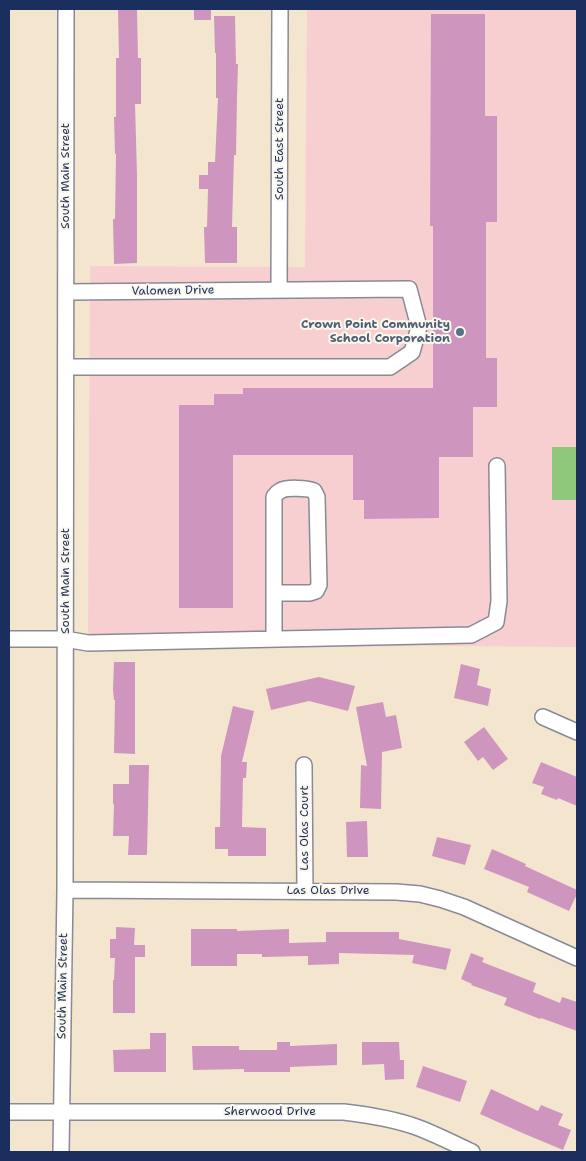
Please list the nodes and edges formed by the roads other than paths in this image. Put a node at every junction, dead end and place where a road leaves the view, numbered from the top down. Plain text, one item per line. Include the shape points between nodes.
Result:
1 (66, 9) edge
2 (280, 9) edge
3 (280, 290) junction
4 (66, 292) junction
5 (66, 366) junction
6 (497, 466) dead end
7 (274, 594) junction
8 (9, 639) edge
9 (66, 639) junction
10 (274, 639) junction
11 (543, 717) dead end
12 (577, 732) edge
13 (304, 765) dead end
14 (65, 890) junction
15 (305, 891) junction
16 (577, 958) edge
17 (9, 1112) edge
18 (61, 1112) junction
19 (61, 1152) edge
20 (472, 1152) edge

1 - 4 street, South Main Street
2 - 3 street, South East Street
3 - 4 street, Valomen Drive
3 - 5 street, Valomen Drive via 409,289 419,327 412,352 390,366
4 - 5 street, South Main Street
5 - 9 street, South Main Street
6 - 10 street via 499,601 496,622 471,635
7 - 7 street via 274,497 283,489 309,489 317,497 318,585 310,594
7 - 10 street
8 - 9 street
9 - 10 street via 88,643
9 - 14 street, South Main Street
11 - 12 street
13 - 15 street, Las Olas Court
14 - 15 street, Las Olas Drive
14 - 18 street, South Main Street
15 - 16 street, Las Olas Drive via 420,894 464,907
17 - 18 street, Sherwood Drive
18 - 19 street, South Main Street
18 - 20 street, Sherwood Drive via 344,1112 420,1128

